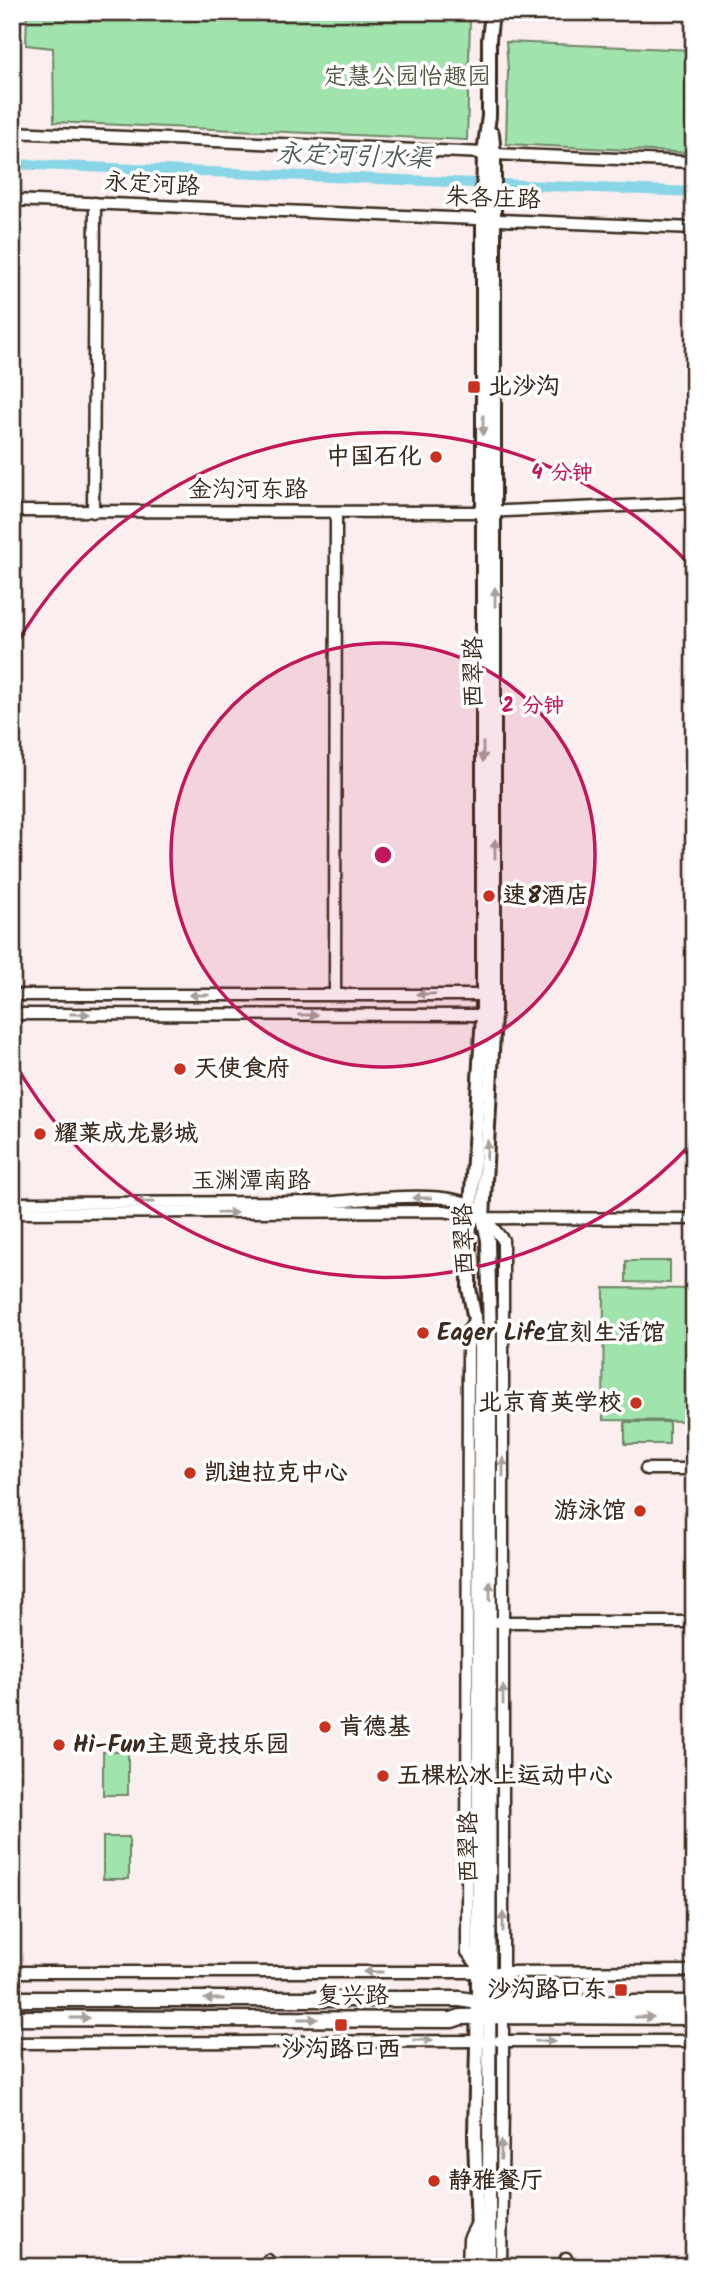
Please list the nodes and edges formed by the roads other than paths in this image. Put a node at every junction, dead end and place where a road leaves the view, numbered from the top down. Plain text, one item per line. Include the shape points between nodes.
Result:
1 (492, 12) edge
2 (12, 132) edge
3 (489, 157) junction
4 (694, 162) edge
5 (12, 200) edge
6 (95, 204) junction
7 (290, 212) joint
8 (488, 215) junction
9 (694, 228) edge
10 (694, 503) edge
11 (12, 512) edge
12 (93, 512) junction
13 (336, 512) junction
14 (489, 512) junction
15 (335, 994) junction
16 (12, 995) edge
17 (489, 995) junction
18 (12, 1014) edge
19 (489, 1015) junction
20 (12, 1203) edge
21 (12, 1213) edge
22 (476, 1214) junction
23 (694, 1219) edge
24 (475, 1319) junction
25 (646, 1469) dead end
26 (694, 1469) edge
27 (490, 1622) junction
28 (694, 1622) edge
29 (487, 1971) junction
30 (694, 1971) edge
31 (12, 1972) edge
32 (12, 1999) edge
33 (694, 2003) edge
34 (490, 2010) junction
35 (694, 2017) edge
36 (12, 2018) edge
37 (483, 2040) junction
38 (503, 2041) junction
39 (694, 2041) edge
40 (12, 2043) edge
41 (476, 2225) junction
42 (468, 2267) edge
43 (479, 2267) edge
44 (489, 2267) edge
45 (501, 2267) edge

1 - 3 main road
2 - 3 street
3 - 4 street
3 - 8 main road, 西翠路
5 - 6 street, 永定河路
6 - 7 street, 永定河路
6 - 12 street
7 - 8 street, 朱各庄路
8 - 9 street, 朱各庄路
8 - 14 main road, 西翠路
10 - 14 street, 金沟河东路
11 - 12 street, 金沟河东路
12 - 13 street, 金沟河东路
13 - 14 street, 金沟河东路
13 - 15 street
14 - 17 main road, 西翠路
15 -> 16 street
17 -> 15 street
17 - 19 main road, 西翠路
18 -> 19 street
19 - 22 main road, 西翠路
22 -> 20 street, 玉渊潭南路 via 453,1198
21 -> 22 street, 玉渊潭南路 via 444,1210
22 - 23 street, 玉渊潭南路
22 - 24 main road, 西翠路 via 469,1287
27 -> 22 main road, 西翠路 via 488,1240
24 - 27 main road, 西翠路 via 480,1348
24 - 29 street via 468,1330 467,1952
25 - 26 street
27 - 28 street
27 - 29 main road, 西翠路
29 -> 27 street
29 - 30 street, 复兴路
29 -> 31 street, 复兴路
29 - 34 main road, 西翠路
34 -> 32 highway, 复兴路 via 447,1999
33 - 34 highway, 复兴路
34 -> 35 highway, 复兴路
36 -> 34 highway, 复兴路 via 452,2020
34 - 37 main road, 西翠路
34 - 38 street
37 - 38 street, 复兴路
40 -> 37 street, 复兴路
37 - 41 main road, 西翠路
37 - 44 main road, 西翠路
38 -> 39 street, 复兴路
45 -> 38 street
41 - 42 street via 468,2239
41 - 43 main road, 西翠路

